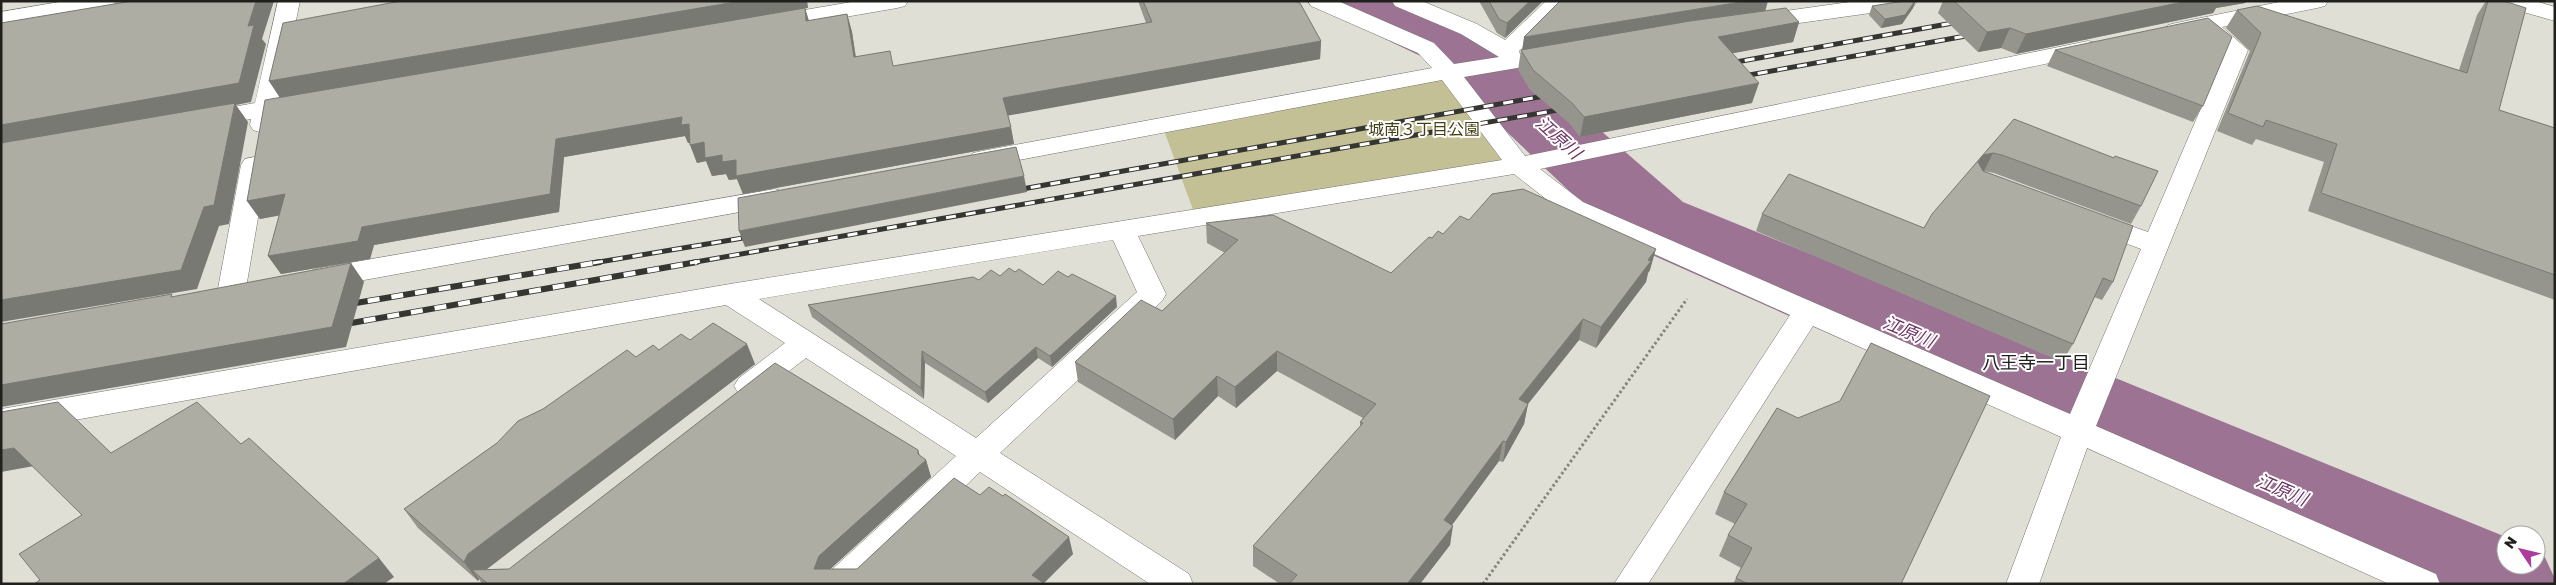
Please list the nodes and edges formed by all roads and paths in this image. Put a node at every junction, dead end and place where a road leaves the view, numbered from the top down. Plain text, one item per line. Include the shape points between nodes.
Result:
1 (105, 1) edge
2 (289, 1) edge
3 (897, 1) edge
4 (1318, 1) edge
5 (1403, 1) edge
6 (1558, 1) edge
7 (1906, 1) edge
8 (2317, 1) edge
9 (2510, 1) edge
10 (2555, 14) edge
11 (1, 19) edge
12 (2205, 25) junction
13 (751, 26) edge
14 (1733, 26) edge
15 (2149, 36) edge
16 (2112, 43) edge
17 (1580, 51) edge
18 (1510, 56) junction
19 (1448, 72) junction
20 (323, 99) edge
21 (264, 109) junction
22 (186, 122) edge
23 (961, 164) edge
24 (1519, 165) junction
25 (797, 194) edge
26 (2074, 215) edge
27 (1121, 229) junction
28 (2156, 245) junction
29 (1709, 268) junction
30 (299, 282) edge
31 (260, 288) edge
32 (730, 294) junction
33 (1808, 311) junction
34 (805, 343) junction
35 (727, 403) edge
36 (1, 421) edge
37 (2078, 432) junction
38 (978, 456) junction
39 (839, 584) edge
40 (1177, 584) edge
41 (1483, 584) edge
42 (1630, 584) edge
43 (2022, 584) edge
44 (2424, 584) edge

1 - 11 street
2 - 21 street
3 - 13 street
4 - 19 street via 1426,48
5 - 18 street via 1469,29
6 - 18 street
7 - 14 street
8 - 12 street
9 - 10 street
12 - 15 street
12 - 28 street via 2237,50
16 - 24 street
17 - 18 street
18 - 19 street
19 - 23 street
19 - 24 street
20 - 21 street
21 - 22 street
21 - 31 street via 221,295
24 - 27 street
24 - 29 street via 1574,208
25 - 30 street
26 - 28 street
27 - 32 street
27 - 38 street via 1152,294
28 - 37 street
29 - 33 street
29 - 41 path
32 - 34 street
32 - 36 street
33 - 37 street
33 - 42 street
34 - 35 street
34 - 38 street
37 - 43 street
37 - 44 street
38 - 39 street
38 - 40 street

